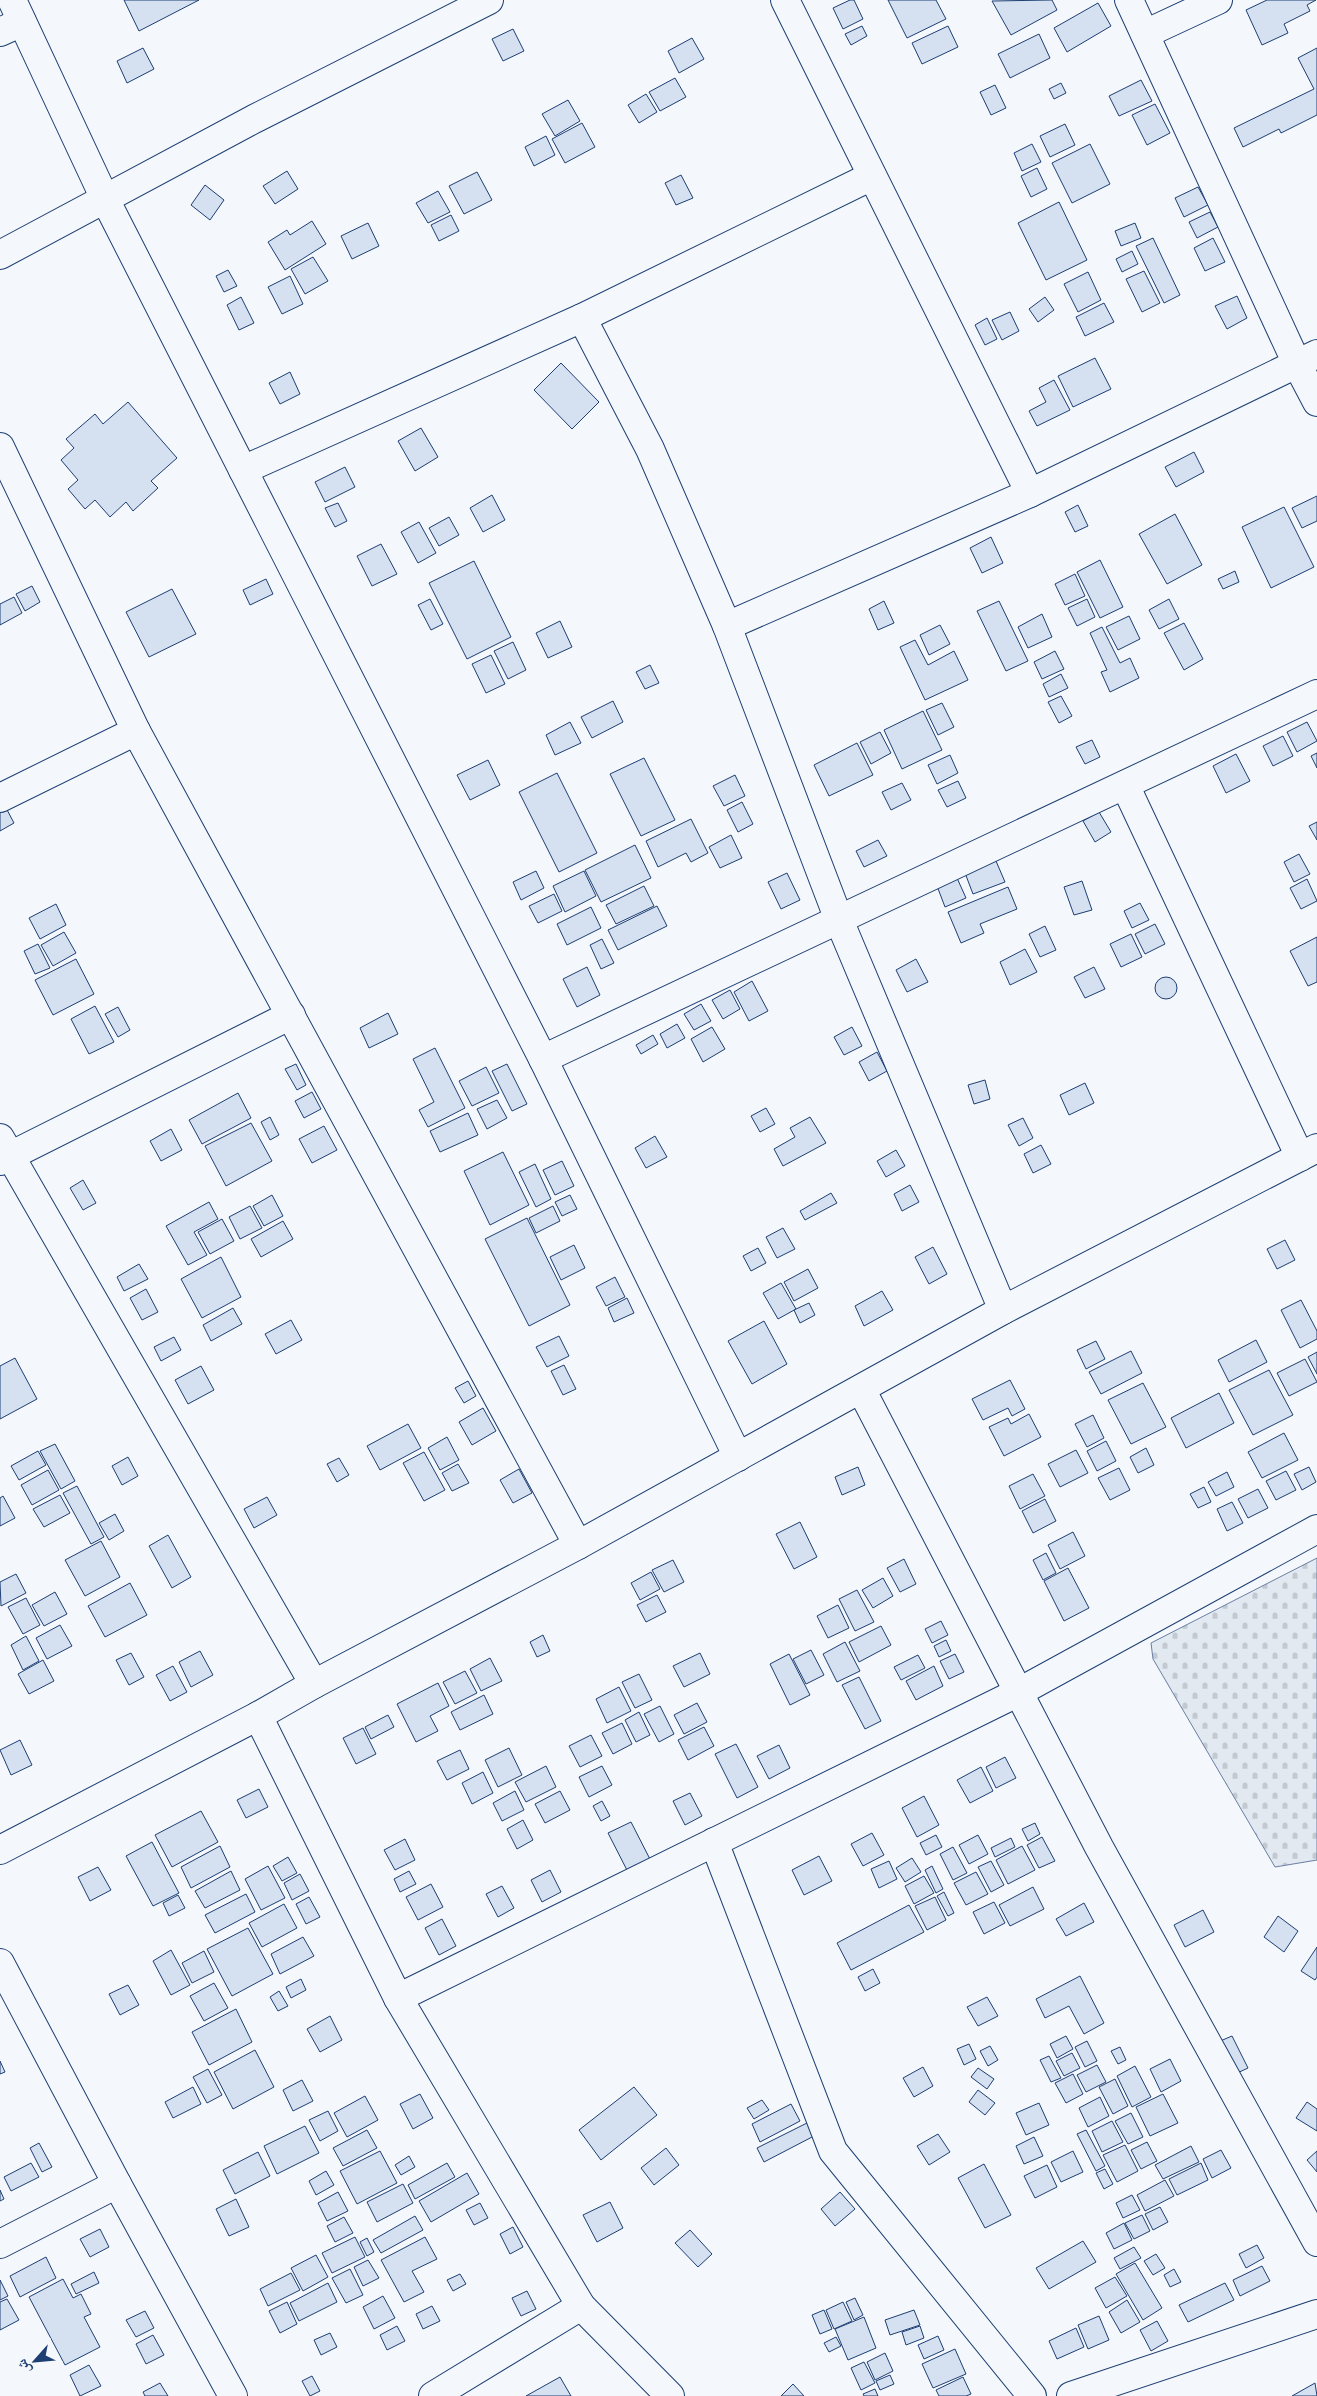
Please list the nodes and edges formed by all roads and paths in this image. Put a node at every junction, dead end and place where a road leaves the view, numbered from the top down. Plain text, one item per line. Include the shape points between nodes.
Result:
1 (489, 0) edge
2 (785, 0) edge
3 (1129, 0) edge
4 (1218, 0) edge
5 (12, 18) edge
6 (1145, 34) junction
7 (872, 176) junction
8 (105, 199) junction
9 (0, 255) edge
10 (582, 318) junction
11 (1307, 359) edge
12 (1317, 402) edge
13 (0, 447) edge
14 (243, 470) junction
15 (1030, 493) junction
16 (727, 626) junction
17 (1317, 694) edge
18 (136, 731) junction
19 (1125, 785) junction
20 (0, 798) edge
21 (839, 920) junction
22 (291, 1015) junction
23 (543, 1059) junction
24 (3, 1152) edge
25 (1308, 1152) edge
26 (1003, 1310) junction
27 (862, 1389) junction
28 (738, 1456) junction
29 (1317, 1530) edge
30 (578, 1546) junction
31 (314, 1684) junction
32 (1019, 1692) junction
33 (258, 1716) junction
34 (714, 1842) junction
35 (1, 1848) edge
36 (0, 1963) edge
37 (398, 1998) junction
38 (117, 2184) junction
39 (1317, 2242) edge
40 (0, 2244) edge
41 (581, 2306) junction
42 (1317, 2314) edge
43 (233, 2396) edge
44 (433, 2396) edge
45 (670, 2396) edge
46 (1032, 2396) edge
47 (1071, 2396) edge

1 - 8 street
2 - 7 street
3 - 6 street
4 - 6 street
5 - 8 street
6 - 11 street
7 - 10 street
7 - 15 street
8 - 9 street
8 - 14 street
10 - 14 street
10 - 16 street via 650,449
11 - 12 street
11 - 15 street
13 - 18 street
14 - 23 street
15 - 16 street
16 - 21 street
17 - 19 street
18 - 20 street
18 - 22 street
19 - 21 street
19 - 25 street
21 - 23 street
21 - 26 street
22 - 24 street
22 - 30 street
23 - 28 street
24 - 31 street
25 - 26 street
26 - 27 street
27 - 28 street
27 - 32 street
28 - 30 street
29 - 32 street
30 - 31 street
31 - 33 street
32 - 34 street
32 - 39 street via 1098,1847
33 - 35 street
33 - 37 street
34 - 37 street
34 - 46 street via 833,2152
36 - 38 street
37 - 41 street
38 - 40 street
38 - 43 street
41 - 44 street
41 - 45 street
42 - 47 street

